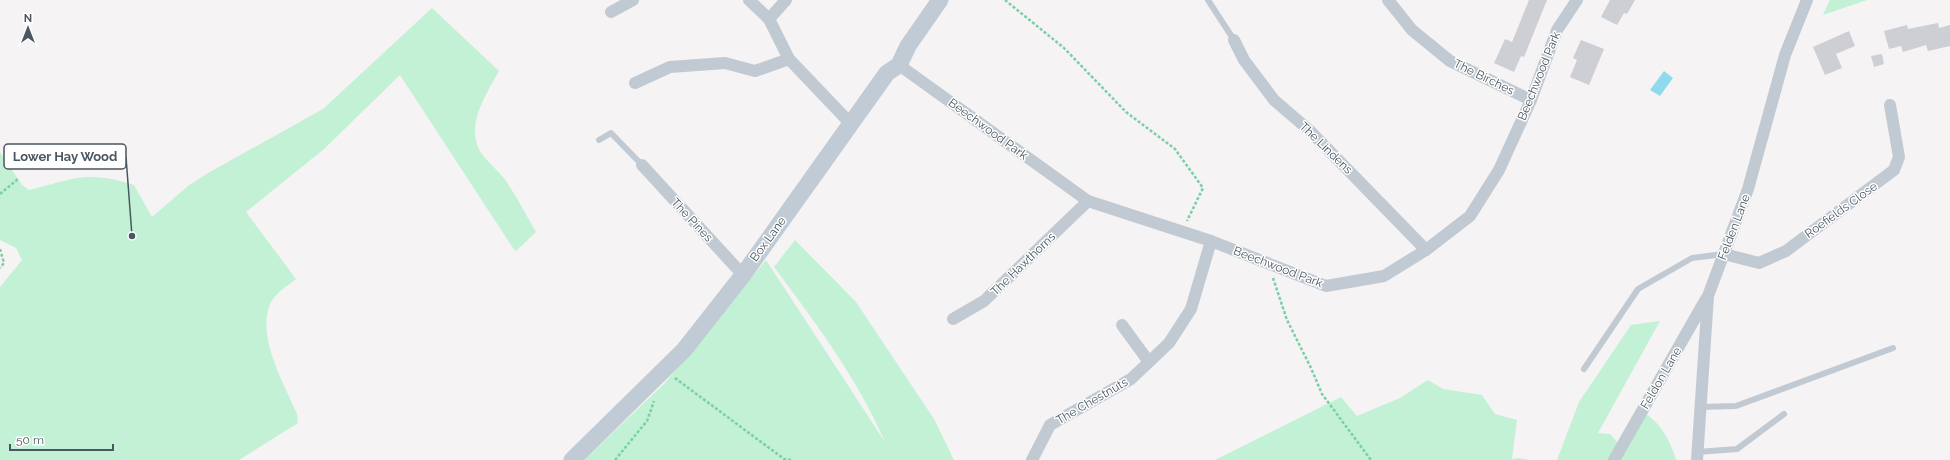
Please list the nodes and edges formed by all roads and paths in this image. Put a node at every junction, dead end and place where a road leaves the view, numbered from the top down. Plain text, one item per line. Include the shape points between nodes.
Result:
1 (633, 0) edge
2 (750, 0) edge
3 (786, 0) edge
4 (940, 0) edge
5 (1005, 0) edge
6 (1208, 0) edge
7 (1388, 0) edge
8 (1577, 0) edge
9 (1807, 0) edge
10 (611, 12) dead end
11 (769, 19) junction
12 (1234, 40) joint
13 (789, 59) junction
14 (899, 65) junction
15 (635, 83) dead end
16 (1531, 100) junction
17 (1890, 105) dead end
18 (850, 124) junction
19 (599, 140) dead end
20 (642, 165) joint
21 (18, 179) dead end
22 (0, 194) edge
23 (1088, 201) junction
24 (1181, 232) junction
25 (1211, 241) junction
26 (0, 249) edge
27 (1426, 250) junction
28 (1724, 254) junction
29 (1269, 264) junction
30 (0, 268) edge
31 (742, 275) junction
32 (1708, 296) junction
33 (953, 319) dead end
34 (1122, 325) dead end
35 (1893, 348) dead end
36 (1149, 362) junction
37 (1584, 369) dead end
38 (664, 371) junction
39 (654, 399) dead end
40 (1699, 407) junction
41 (1784, 414) dead end
42 (1697, 456) edge
43 (572, 460) edge
44 (615, 460) edge
45 (792, 460) edge
46 (1032, 460) edge
47 (1371, 460) edge
48 (1614, 460) edge

1 - 10 street
2 - 11 street
3 - 11 street
4 - 14 main road, Box Lane via 908,46
5 - 24 path via 1064,48 1126,112 1174,149 1203,188
6 - 12 lane
7 - 16 street, The Birches via 1412,30 1450,61
8 - 16 street, Beechwood Park via 1557,30
9 - 28 street, Felden Lane via 1785,54 1748,189
11 - 13 street
12 - 27 street, The Lindens via 1244,60 1274,100 1310,131
13 - 15 street via 755,71 725,62 670,67
13 - 18 street
14 - 18 main road, Box Lane via 887,73
14 - 23 street, Beechwood Park
16 - 27 street, Beechwood Park via 1499,170 1470,216
17 - 28 street, Roefields Close via 1899,157 1894,170 1786,251 1759,263
18 - 31 main road, Box Lane
19 - 20 lane via 611,133
20 - 31 street, The Pines
21 - 22 path
23 - 24 street, Beechwood Park
23 - 33 street, The Hawthorns via 984,301
24 - 25 street, Beechwood Park
25 - 29 street, Beechwood Park
25 - 36 street, The Chestnuts via 1191,309 1169,343
26 - 30 path via 4,264
27 - 29 street, Beechwood Park via 1384,276 1326,286
28 - 32 street, Felden Lane
28 - 37 lane via 1692,258 1638,289
29 - 47 path via 1287,320 1322,394
31 - 38 main road, Box Lane via 684,350
32 - 40 street, Felden Lane
32 - 48 street, Feldon Lane
34 - 36 street
35 - 40 lane via 1736,406
36 - 46 street, The Chestnuts via 1131,379 1050,425
38 - 43 main road, Box Lane
38 - 45 path via 784,459
39 - 44 path via 647,421
40 - 42 street, Felden Lane
41 - 42 lane via 1737,449

